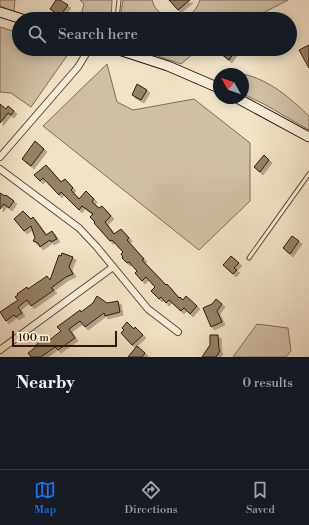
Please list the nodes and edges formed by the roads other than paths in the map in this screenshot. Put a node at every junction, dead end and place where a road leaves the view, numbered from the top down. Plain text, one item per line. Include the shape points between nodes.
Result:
1 (119, 0) edge
2 (0, 12) edge
3 (118, 12) edge
4 (12, 16) edge
5 (85, 56) edge
6 (137, 56) edge
7 (213, 85) edge
8 (248, 104) edge
9 (309, 137) edge
10 (0, 157) edge
11 (0, 169) edge
12 (309, 174) edge
13 (249, 258) dead end
14 (113, 267) junction
15 (178, 332) dead end
16 (0, 350) edge

1 - 3 lane
2 - 4 main road
5 - 10 street
6 - 7 main road
8 - 9 main road
11 - 14 street via 80,228
12 - 13 lane
14 - 15 street via 148,308
14 - 16 street

